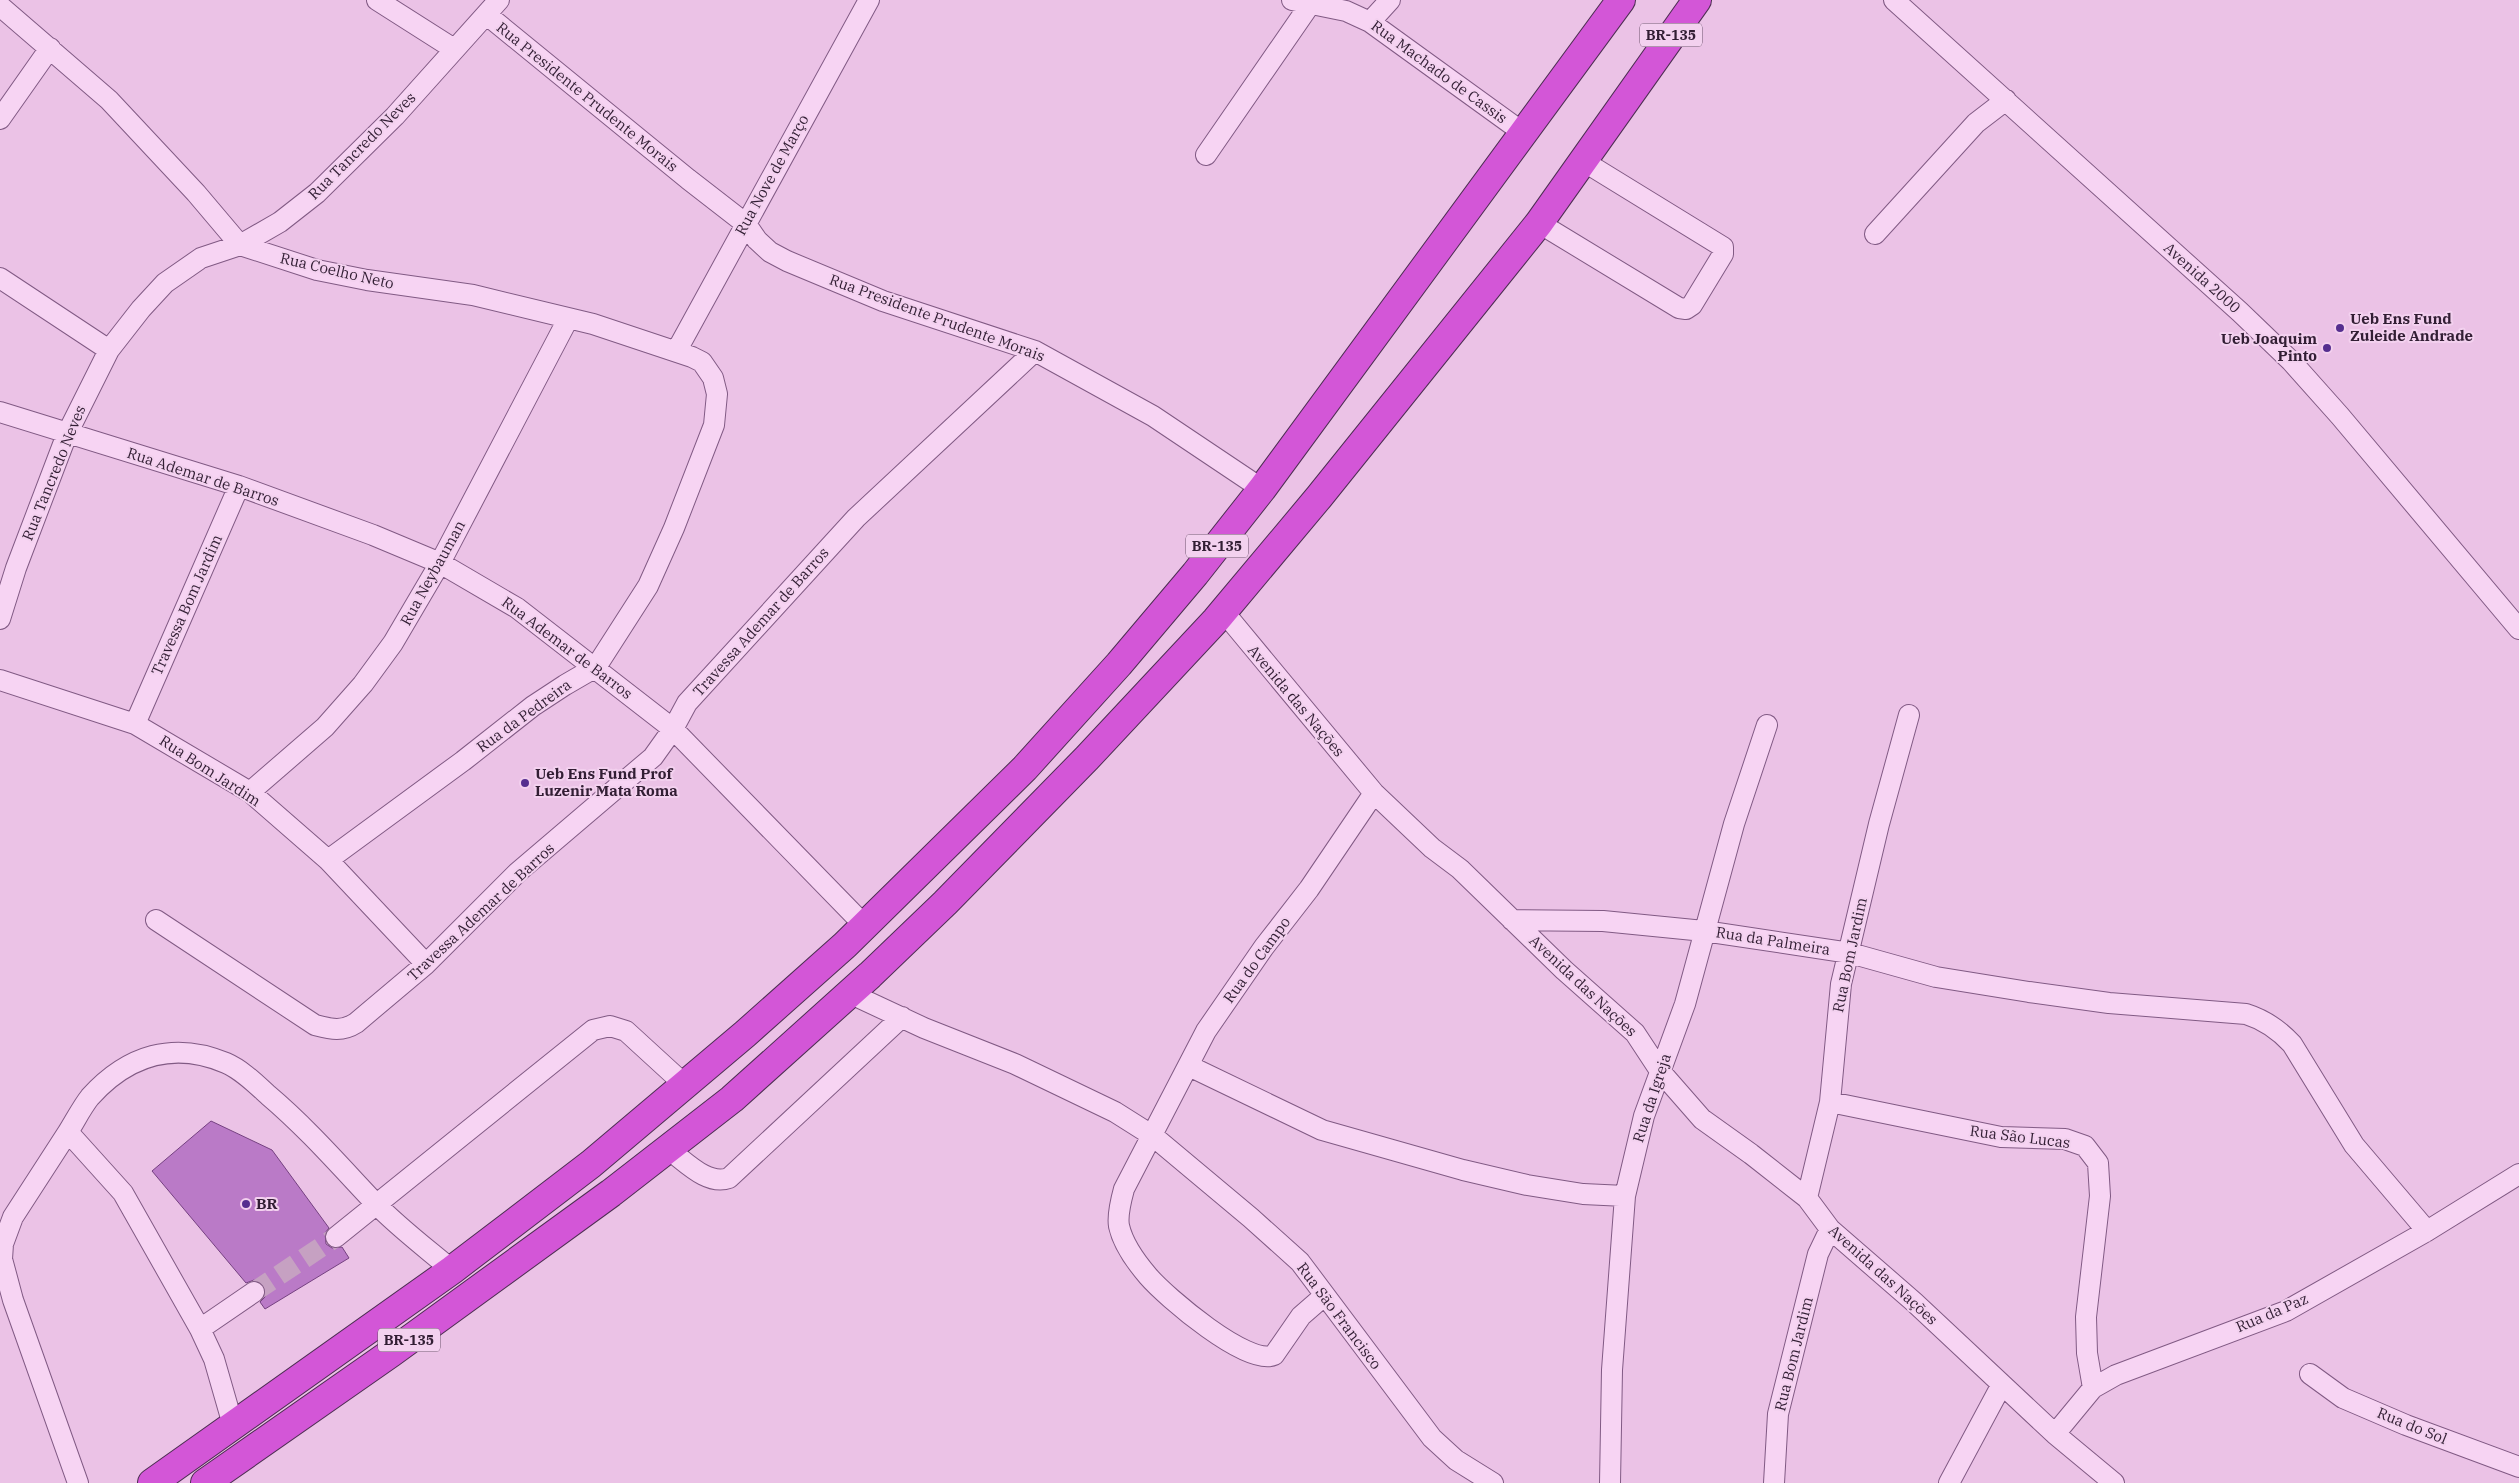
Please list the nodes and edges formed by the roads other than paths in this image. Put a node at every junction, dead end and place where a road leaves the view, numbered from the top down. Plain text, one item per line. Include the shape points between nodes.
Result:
1 (377, 0) edge
2 (869, 0) edge
3 (1390, 0) edge
4 (1622, 0) edge
5 (1697, 0) edge
6 (1894, 0) edge
7 (1301, 1) edge
8 (0, 6) edge
9 (493, 8) edge
10 (1370, 22) junction
11 (50, 48) junction
12 (454, 49) junction
13 (2006, 100) junction
14 (0, 119) edge
15 (1525, 134) junction
16 (1206, 155) dead end
17 (1583, 161) junction
18 (1539, 222) junction
19 (746, 224) junction
20 (1875, 234) dead end
21 (240, 245) junction
22 (0, 278) edge
23 (568, 319) junction
24 (109, 350) junction
25 (677, 350) junction
26 (1035, 350) junction
27 (0, 412) edge
28 (67, 434) junction
29 (239, 486) junction
30 (1262, 489) junction
31 (440, 563) junction
32 (1223, 611) junction
33 (0, 619) edge
34 (2519, 629) edge
35 (596, 668) junction
36 (0, 680) edge
37 (1909, 715) dead end
38 (135, 724) junction
39 (1766, 725) dead end
40 (673, 730) junction
41 (250, 792) junction
42 (1374, 793) junction
43 (328, 860) junction
44 (156, 920) dead end
45 (1512, 920) junction
46 (865, 926) junction
47 (1704, 931) junction
48 (1850, 953) junction
49 (426, 964) junction
50 (849, 993) junction
51 (902, 1017) junction
52 (1189, 1066) junction
53 (1660, 1071) junction
54 (685, 1085) junction
55 (1830, 1102) junction
56 (68, 1132) junction
57 (1153, 1136) junction
58 (668, 1149) junction
59 (2519, 1174) edge
60 (1625, 1196) junction
61 (1807, 1198) junction
62 (377, 1205) junction
63 (1830, 1228) junction
64 (2427, 1232) junction
65 (336, 1237) tunnel mouth
66 (452, 1270) junction
67 (254, 1292) tunnel mouth
68 (1324, 1296) junction
69 (200, 1329) junction
70 (2310, 1374) dead end
71 (2001, 1386) junction
72 (2093, 1388) junction
73 (234, 1425) junction
74 (2055, 1434) junction
75 (2519, 1467) edge
76 (214, 1480) edge
77 (78, 1483) edge
78 (152, 1483) edge
79 (1493, 1483) edge
80 (1610, 1483) edge
81 (1774, 1483) edge
82 (1949, 1483) edge
83 (2114, 1483) edge

1 - 12 street
2 - 19 street, Rua Nove de Março
3 - 10 street
4 - 15 highway, BR-135
5 - 17 highway, BR-135
6 - 13 street, Avenida 2000
7 - 10 street, Rua Machado de Cassis via 1346,11
7 - 16 street
8 - 11 street
9 - 12 street, Rua Tancredo Neves
9 - 19 street, Rua Presidente Prudente Morais via 688,179
10 - 15 street, Rua Machado de Cassis
11 - 14 street
11 - 21 street via 109,100
12 - 21 street, Rua Tancredo Neves via 395,116 317,193 280,222
13 - 20 street via 1976,123
13 - 34 street, Avenida 2000 via 2291,361
15 - 30 highway, BR-135
17 - 18 highway, BR-135
17 - 18 street via 1723,247 1723,254 1692,305 1686,309 1679,308
18 - 32 highway, BR-135
19 - 25 street, Rua Nove de Março
19 - 26 street, Rua Presidente Prudente Morais via 757,240 787,261 883,301
21 - 23 street, Rua Coelho Neto via 317,270 473,296
21 - 24 street, Rua Tancredo Neves via 201,258 165,283
22 - 24 street
23 - 25 street, Rua Coelho Neto
23 - 31 street, Rua Neybauman
24 - 28 street, Rua Tancredo Neves
25 - 35 street, Rua da Pedreira via 702,362 713,378 717,394 714,425 648,586
26 - 30 street, Rua Presidente Prudente Morais via 1153,416
26 - 40 street, Travessa Ademar de Barros via 856,518 687,703
27 - 28 street, Rua Ademar de Barros
28 - 29 street, Rua Ademar de Barros
28 - 33 street, Rua Tancredo Neves
29 - 31 street, Rua Ademar de Barros via 374,535
29 - 38 street, Travessa Bom Jardim
30 - 46 highway, BR-135 via 1119,664 1025,768
31 - 35 street, Rua Ademar de Barros via 517,608
31 - 41 street, Rua Neybauman via 393,643 362,684 325,727
32 - 42 street, Avenida das Nações
32 - 50 highway, BR-135 via 1087,758 952,896
35 - 40 street, Rua Ademar de Barros
35 - 43 street, Rua da Pedreira via 533,706
36 - 38 street, Rua Bom Jardim
37 - 48 street, Rua Bom Jardim via 1879,824
38 - 41 street, Rua Bom Jardim
39 - 47 street, Rua da Igreja
40 - 46 street, Rua Ademar de Barros
40 - 49 street, Travessa Ademar de Barros via 653,756 518,872
41 - 43 street, Rua Bom Jardim
42 - 45 street, Avenida das Nações
42 - 52 street, Rua do Campo via 1217,1016
43 - 49 street, Rua Bom Jardim
44 - 49 street, Travessa Ademar de Barros via 306,1020 336,1030 356,1023
45 - 47 street, Rua da Palmeira via 1603,921
45 - 53 street, Avenida das Nações via 1635,1033
46 - 54 highway, BR-135
47 - 48 street, Rua da Palmeira
47 - 53 street, Rua da Igreja via 1685,1004
48 - 55 street, Rua Bom Jardim via 1841,984 1836,1021
48 - 64 street, Rua da Palmeira via 1936,976 2029,992 2108,1003 2246,1014 2258,1018 2292,1044 2354,1145
50 - 51 street
50 - 58 highway, BR-135 via 732,1099
51 - 57 street via 1015,1064 1115,1112
51 - 58 street via 729,1178 711,1179
52 - 57 street, Rua do Campo
52 - 60 street via 1322,1130 1494,1177 1583,1194
53 - 60 street, Rua da Igreja via 1644,1116
53 - 61 street, Avenida das Nações via 1702,1119
54 - 62 street via 626,1031 610,1026 593,1030
54 - 66 highway, BR-135 via 591,1164
55 - 61 street, Rua Bom Jardim
55 - 72 street, Rua São Lucas via 2001,1137 2065,1140 2085,1146 2098,1162 2100,1196 2086,1317 2087,1353
56 - 62 street via 90,1098 114,1076 141,1059 164,1052 199,1054 228,1064 250,1079 296,1119
56 - 69 street via 123,1193
56 - 77 street via 13,1217 3,1244 2,1258 13,1300
57 - 68 street, Rua São Francisco via 1300,1262
57 - 68 street, Rua do Campo via 1124,1189 1119,1225 1132,1256 1162,1292 1234,1345 1264,1358 1274,1355 1300,1316
58 - 76 highway, BR-135
59 - 64 street, Rua da Paz
60 - 80 street, Rua da Igreja via 1612,1370
61 - 63 street, Avenida das Nações
62 - 65 street
62 - 66 street
63 - 71 street, Avenida das Nações via 1914,1302
63 - 81 street, Rua Bom Jardim via 1818,1254 1778,1414
64 - 72 street, Rua da Paz via 2286,1311 2116,1375
66 - 73 highway, BR-135
67 - 69 street
68 - 79 street, Rua São Francisco via 1432,1438 1456,1460
69 - 73 street via 214,1359
70 - 75 street, Rua do Sol via 2343,1398
71 - 74 street, Avenida das Nações
71 - 82 street
72 - 74 street, Rua da Paz
73 - 78 highway, BR-135
74 - 83 street, Avenida das Nações

